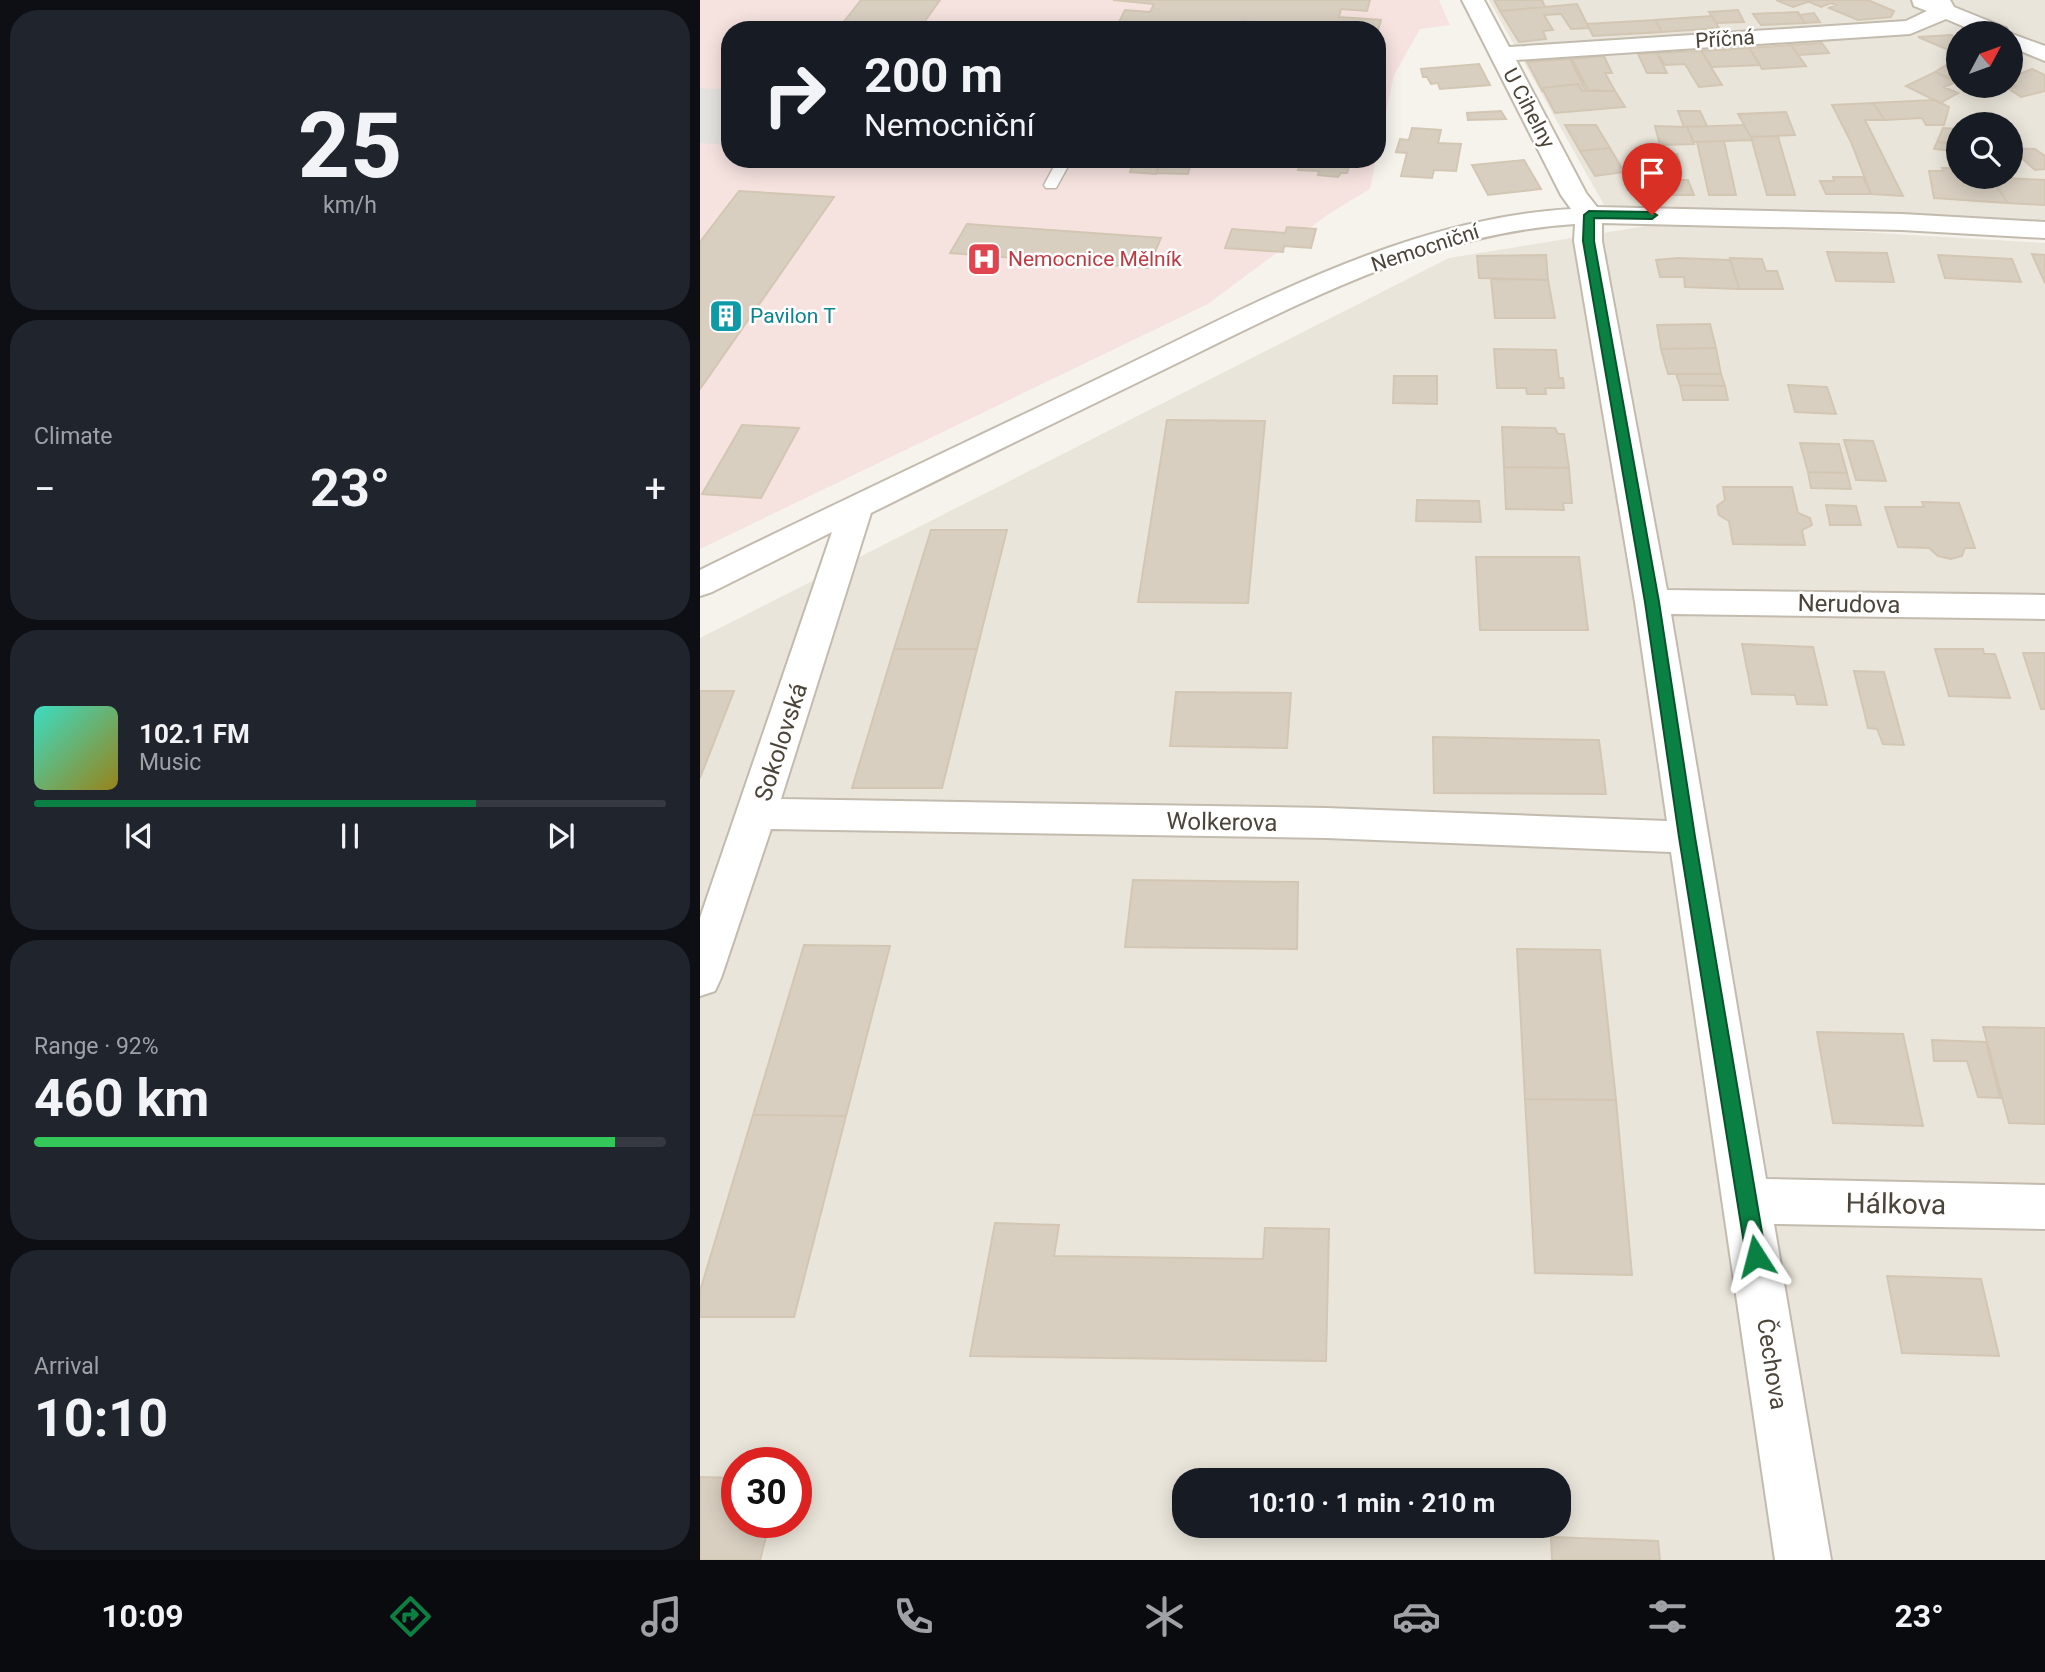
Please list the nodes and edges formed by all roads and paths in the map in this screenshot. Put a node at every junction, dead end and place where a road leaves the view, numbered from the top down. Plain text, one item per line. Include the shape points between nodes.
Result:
1 (1473, 0) edge
2 (1919, 0) edge
3 (1942, 5) edge
4 (1974, 21) edge
5 (2023, 44) edge
6 (1501, 54) junction
7 (2045, 54) edge
8 (1060, 168) edge
9 (1051, 184) dead end
10 (1589, 215) junction
11 (2045, 230) edge
12 (857, 505) junction
13 (700, 584) edge
14 (1652, 602) junction
15 (2045, 607) edge
16 (757, 814) junction
17 (1687, 837) junction
18 (700, 978) edge
19 (1747, 1201) junction
20 (2045, 1207) edge
21 (1803, 1560) edge

1 - 6 street, U Cihelny
2 - 3 street
3 - 4 street
3 - 6 street, Příčná via 1910,27
5 - 7 street
6 - 10 street, U Cihelny via 1574,195
8 - 9 lane
10 - 11 street, Nemocniční
10 - 12 street, Nemocniční via 1474,231 1334,278
10 - 14 street, Čechova via 1588,241
12 - 13 street, Nemocniční
12 - 16 street, Sokolovská
14 - 15 street, Nerudova
14 - 17 street, Čechova
16 - 17 street, Wolkerova via 1326,823
16 - 18 street, Sokolovská
17 - 19 street, Čechova
19 - 20 street, Hálkova
19 - 21 street, Čechova

